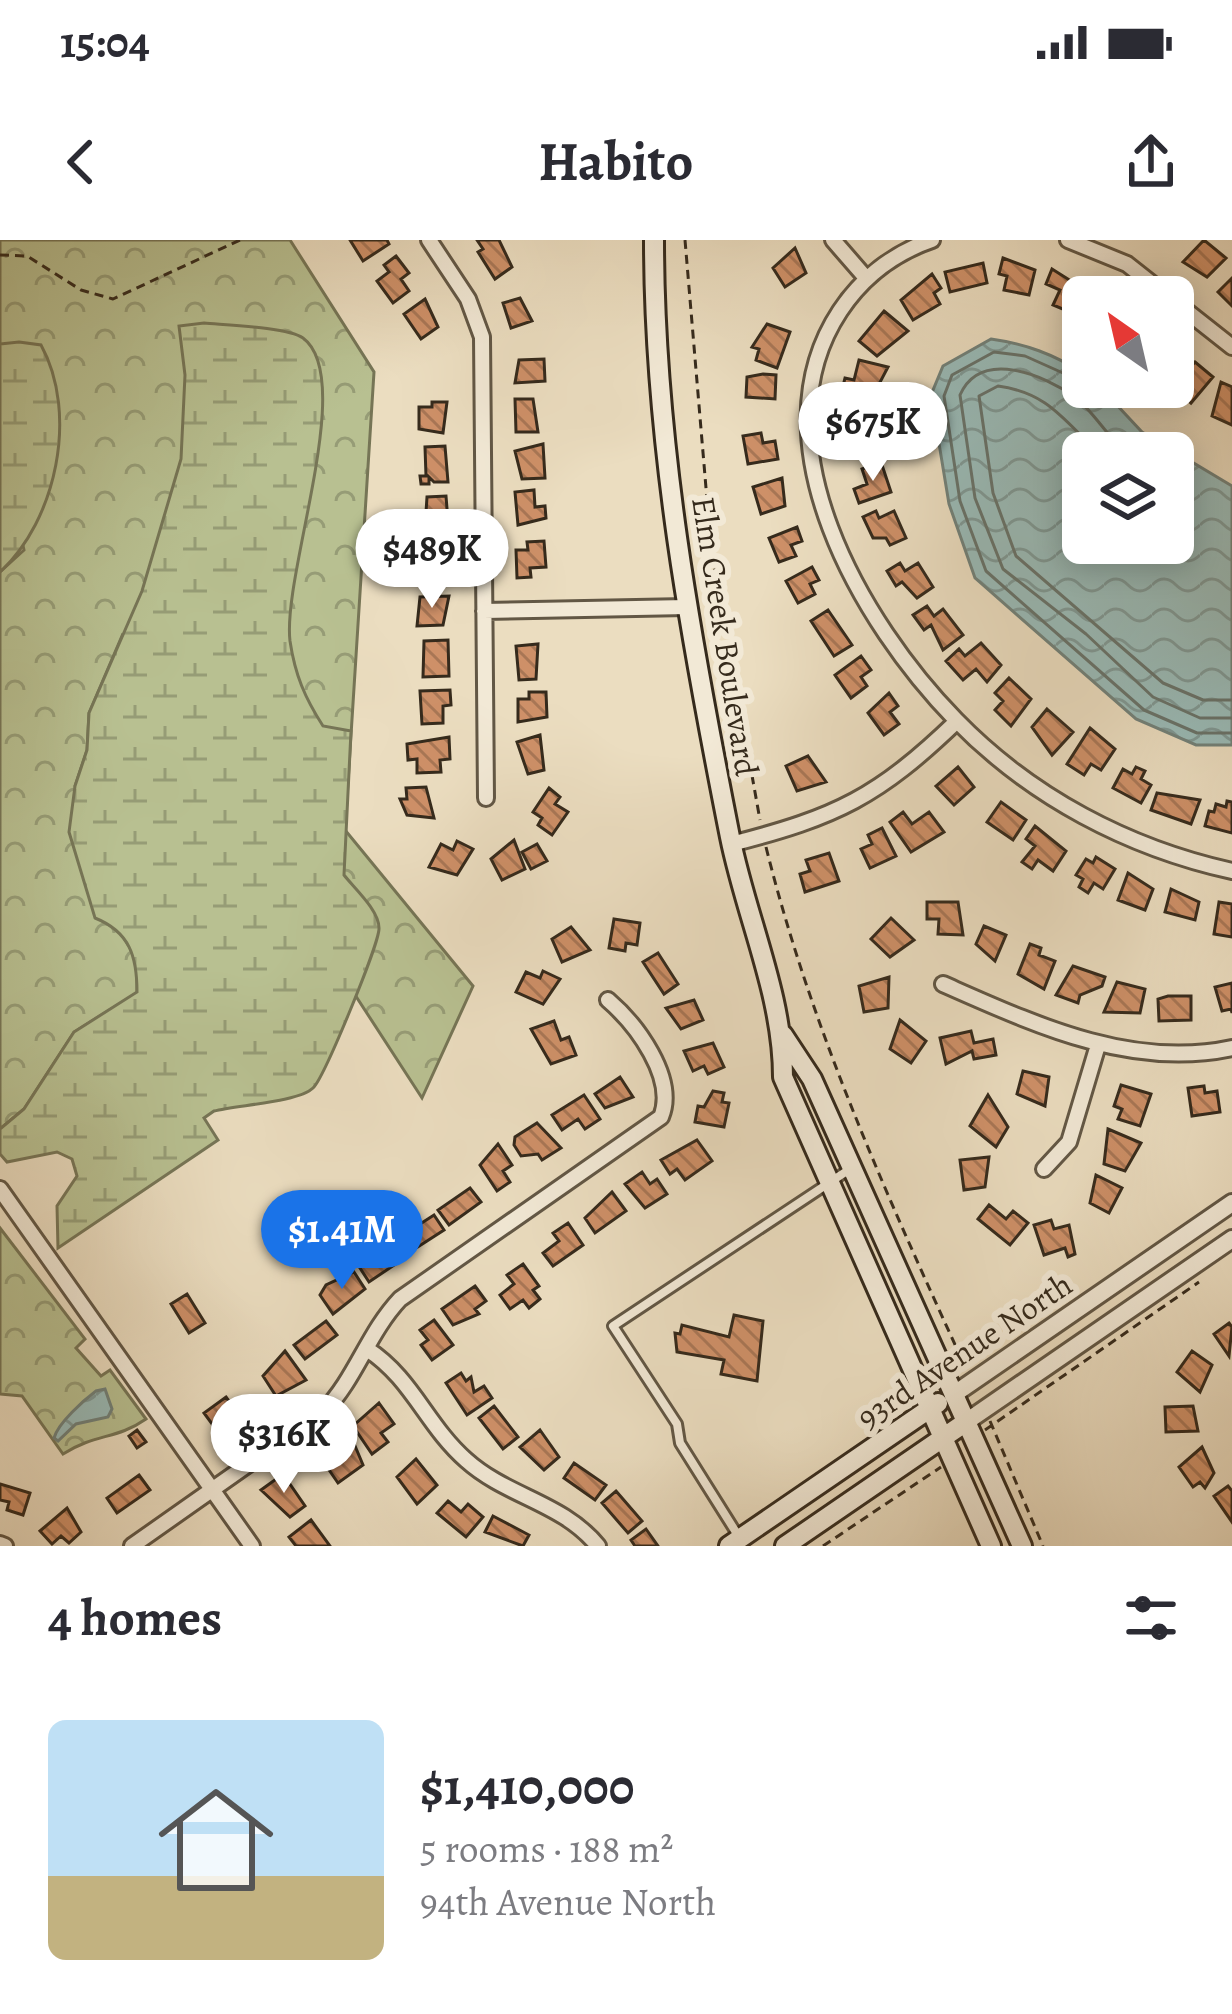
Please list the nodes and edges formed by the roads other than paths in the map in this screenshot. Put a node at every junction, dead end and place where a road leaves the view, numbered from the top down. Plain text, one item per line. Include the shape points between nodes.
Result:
1 (428, 240) edge
2 (653, 240) edge
3 (832, 240) edge
4 (932, 240) edge
5 (1069, 240) edge
6 (866, 278) junction
7 (1232, 347) edge
8 (687, 607) junction
9 (484, 611) junction
10 (957, 721) junction
11 (486, 798) dead end
12 (731, 844) junction
13 (1232, 871) edge
14 (943, 984) dead end
15 (608, 1000) dead end
16 (783, 1036) junction
17 (1098, 1045) junction
18 (1232, 1048) edge
19 (850, 1169) junction
20 (1044, 1169) dead end
21 (829, 1182) junction
22 (0, 1189) edge
23 (1232, 1204) edge
24 (1232, 1239) edge
25 (367, 1349) junction
26 (953, 1395) junction
27 (930, 1408) junction
28 (966, 1422) junction
29 (942, 1437) junction
30 (212, 1490) junction
31 (735, 1542) edge
32 (132, 1546) edge
33 (252, 1546) edge
34 (598, 1546) edge
35 (785, 1546) edge
36 (991, 1546) edge
37 (1022, 1546) edge

1 - 9 street via 468,299 482,337
2 - 8 main road, Elm Creek Boulevard via 658,377
3 - 6 street
4 - 6 street
5 - 7 street via 1127,264
6 - 10 street via 819,354 809,443 827,511 864,596
8 - 9 street
8 - 12 main road, Elm Creek Boulevard
9 - 11 street
10 - 12 street via 863,800
10 - 13 street via 1091,821
12 - 16 main road, Elm Creek Boulevard
14 - 17 street
15 - 25 street via 634,1022 663,1085 661,1117 411,1291
16 - 19 main road, Elm Creek Boulevard via 812,1079
16 - 21 main road, Elm Creek Boulevard via 783,1077
17 - 18 street via 1162,1054
17 - 20 street via 1069,1142
19 - 21 lane
19 - 26 main road, Elm Creek Boulevard
21 - 27 main road, Elm Creek Boulevard
21 - 31 lane via 614,1326 677,1424
22 - 30 street
23 - 26 street, 93rd Avenue North
24 - 28 street, 93rd Avenue North
25 - 30 street via 323,1412
25 - 34 street via 403,1378 469,1463 572,1518
26 - 27 main road, 93rd Avenue North
26 - 28 main road, Elm Creek Boulevard
27 - 29 main road, Elm Creek Boulevard
27 - 31 main road, 93rd Avenue North
28 - 29 main road, 93rd Avenue North
28 - 37 main road, Elm Creek Boulevard
29 - 35 main road, 93rd Avenue North
29 - 36 main road, Elm Creek Boulevard
30 - 32 street
30 - 33 street

